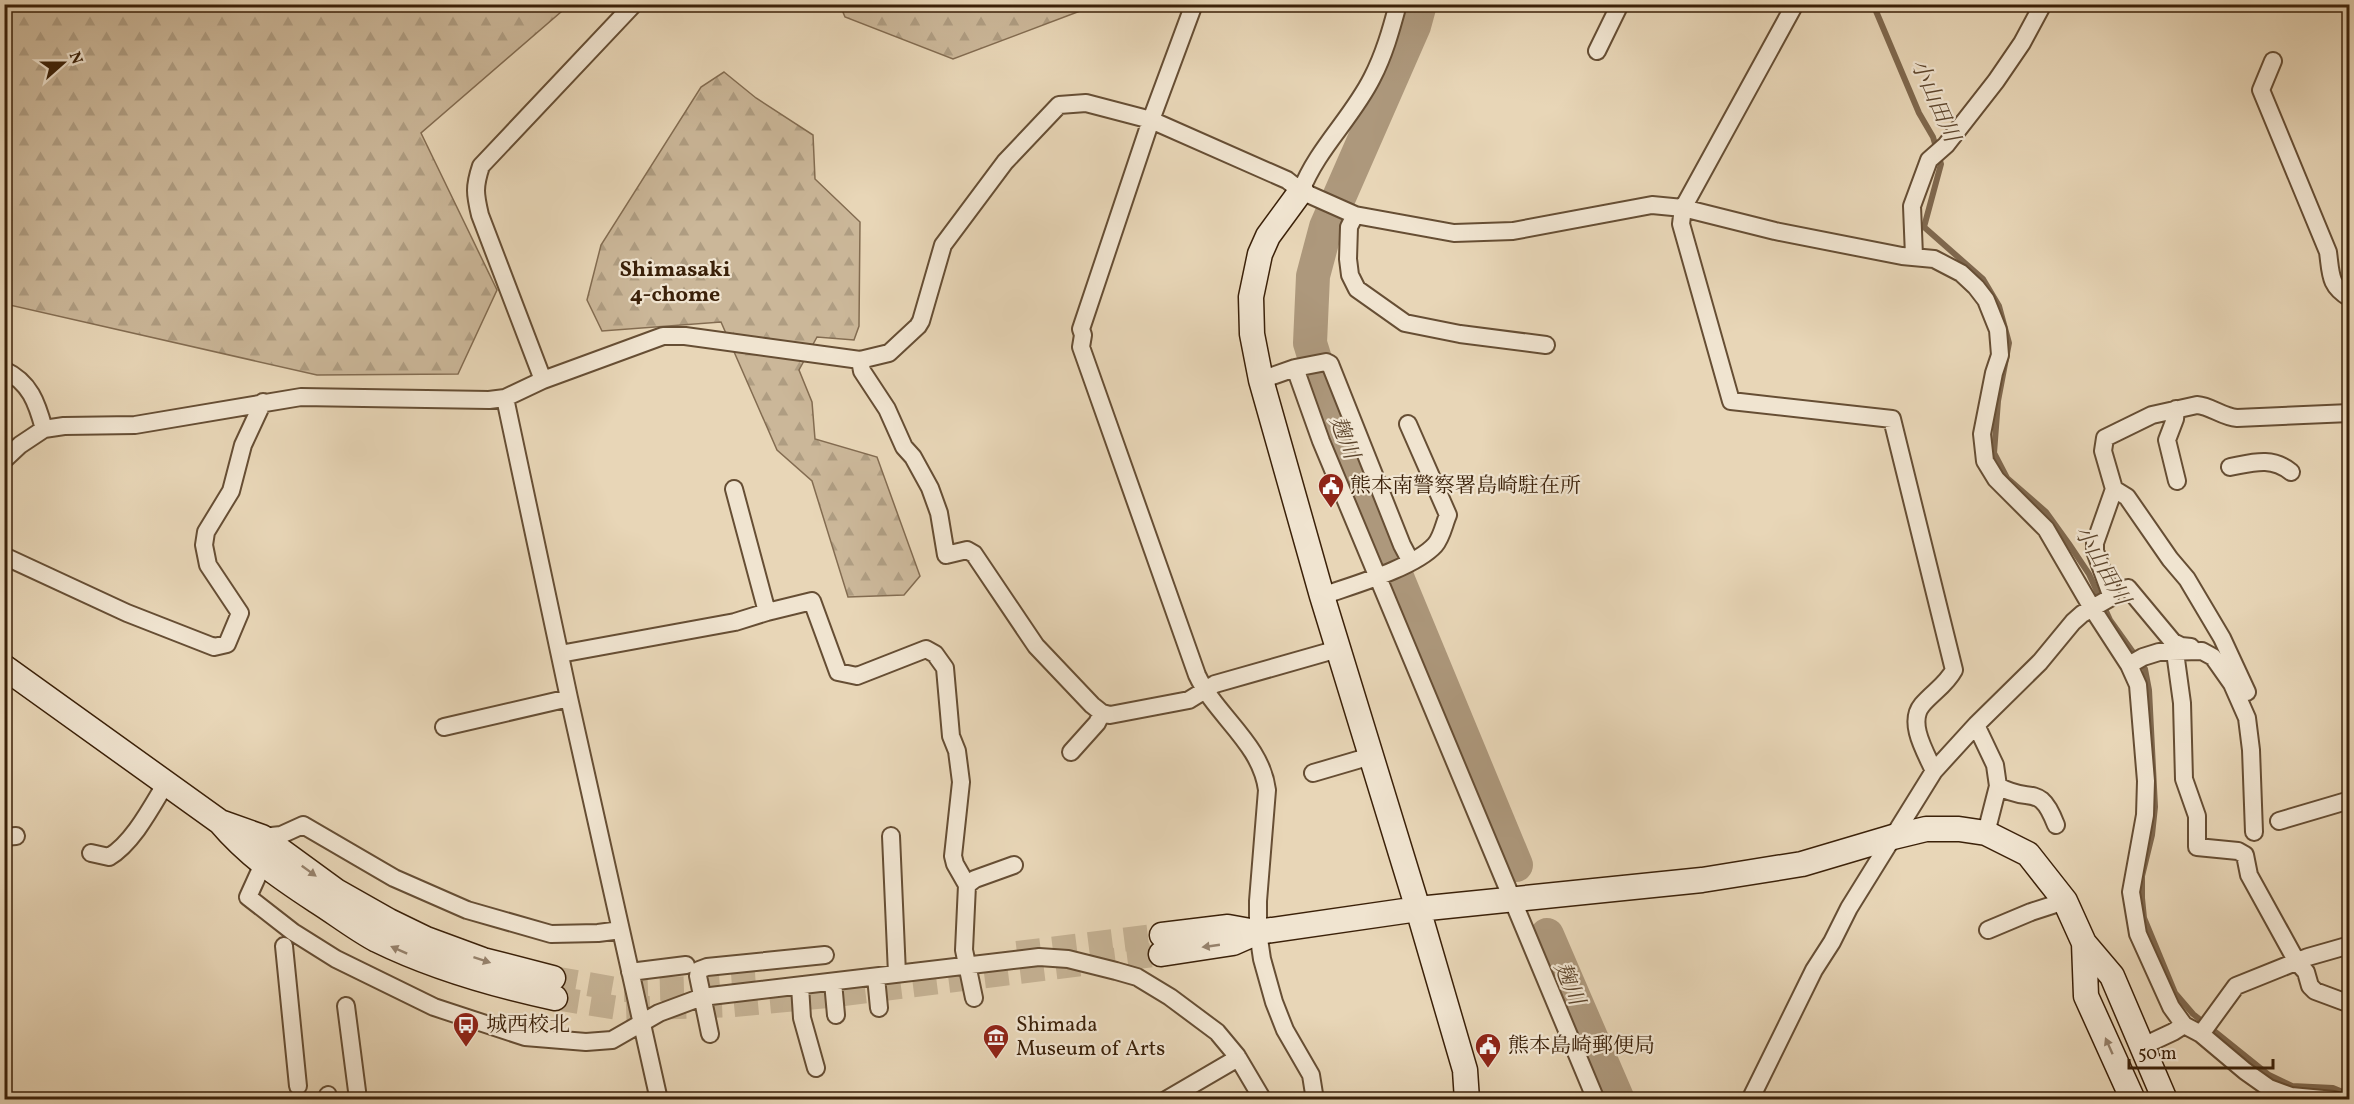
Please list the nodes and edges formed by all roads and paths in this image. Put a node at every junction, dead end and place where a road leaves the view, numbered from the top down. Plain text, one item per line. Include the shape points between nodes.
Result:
1 (634, 4) edge
2 (1194, 4) edge
3 (1398, 4) edge
4 (1620, 4) edge
5 (1795, 4) edge
6 (2043, 4) edge
7 (1597, 51) dead end
8 (2273, 61) dead end
9 (1151, 120) junction
10 (1301, 191) junction
11 (1683, 208) junction
12 (1352, 213) junction
13 (1914, 256) junction
14 (2349, 298) edge
15 (1546, 345) dead end
16 (860, 360) junction
17 (1299, 367) junction
18 (4, 370) edge
19 (543, 380) junction
20 (1261, 380) junction
21 (505, 398) junction
22 (262, 402) junction
23 (2176, 409) junction
24 (2349, 413) edge
25 (1408, 424) dead end
26 (44, 429) junction
27 (4, 460) edge
28 (2230, 467) dead end
29 (2290, 472) dead end
30 (2177, 481) dead end
31 (734, 489) dead end
32 (2114, 489) junction
33 (4, 556) edge
34 (1408, 563) junction
35 (1379, 575) junction
36 (2128, 588) dead end
37 (1322, 596) junction
38 (2099, 604) junction
39 (766, 612) junction
40 (1338, 649) junction
41 (2202, 651) junction
42 (2175, 652) junction
43 (560, 654) junction
44 (2136, 661) junction
45 (4, 667) edge
46 (1204, 690) junction
47 (569, 698) junction
48 (2256, 711) dead end
49 (1102, 713) junction
50 (1976, 725) junction
51 (444, 727) dead end
52 (1071, 752) dead end
53 (1371, 756) junction
54 (1934, 771) junction
55 (1313, 773) dead end
56 (166, 783) junction
57 (1998, 786) junction
58 (2349, 800) edge
59 (2279, 820) dead end
60 (220, 822) junction
61 (2056, 825) dead end
62 (2254, 832) dead end
63 (1986, 833) junction
64 (891, 836) dead end
65 (262, 837) junction
66 (1893, 837) junction
67 (91, 853) dead end
68 (262, 864) junction
69 (1014, 865) dead end
70 (967, 885) junction
71 (1511, 900) junction
72 (2065, 901) junction
73 (1418, 909) junction
74 (621, 930) junction
75 (1988, 930) dead end
76 (1258, 932) junction
77 (2084, 943) junction
78 (1162, 945) tunnel mouth
79 (2349, 945) edge
80 (284, 946) dead end
81 (825, 956) dead end
82 (2297, 962) junction
83 (968, 964) junction
84 (686, 965) dead end
85 (630, 972) junction
86 (897, 974) junction
87 (876, 977) junction
88 (833, 982) junction
89 (800, 986) junction
90 (702, 997) junction
91 (974, 998) dead end
92 (2349, 1004) edge
93 (346, 1006) dead end
94 (879, 1008) dead end
95 (836, 1014) dead end
96 (642, 1023) junction
97 (2184, 1025) junction
98 (2205, 1029) junction
99 (710, 1034) dead end
100 (2141, 1047) junction
101 (1237, 1056) junction
102 (816, 1068) dead end
103 (297, 1086) dead end
104 (357, 1091) dead end
105 (658, 1100) edge
106 (1166, 1100) edge
107 (1263, 1100) edge
108 (1315, 1100) edge
109 (1467, 1100) edge
110 (1596, 1100) edge
111 (1750, 1100) edge
112 (2133, 1100) edge
113 (2164, 1100) edge
114 (2334, 1100) edge

1 - 19 street via 481,166 474,192
2 - 9 street
3 - 10 street via 1389,39 1371,80 1308,171
4 - 7 street
5 - 11 street
6 - 13 street via 1996,81 1926,165 1912,206
8 - 14 street via 2261,90 2328,252 2331,276 2337,290
9 - 10 street via 1287,180
9 - 16 street via 1086,103 1059,105 1005,162 943,245 918,326 889,353
9 - 46 street via 1081,329 1081,347
10 - 12 street
10 - 20 street via 1268,236 1260,254 1251,297 1252,334
11 - 12 street via 1652,205 1513,231 1454,233
11 - 13 street via 1775,231
11 - 54 street via 1681,224 1731,401 1892,420 1954,670 1948,681 1920,706 1916,726
12 - 15 street via 1350,275 1357,289 1405,323
13 - 38 street via 1934,259 1961,273 1986,300 1998,330 2000,354 1982,434 1985,461 1996,479 2046,529
16 - 19 street via 663,336
16 - 49 street via 862,372 930,488 946,555 967,550 974,554 1036,646
17 - 20 street
17 - 34 street via 1330,364
17 - 35 street via 1321,441
18 - 26 street via 27,387
19 - 21 street
20 - 37 street
21 - 22 street via 301,397
21 - 43 street
22 - 26 street via 135,425
22 - 33 street via 243,445 231,491 206,532 204,545 208,565 240,613 227,644 214,647
23 - 24 street via 2204,406 2237,418
23 - 30 street via 2167,440
23 - 32 street via 2152,415 2105,438 2103,451
25 - 34 street via 1448,515 1437,542
26 - 27 street
28 - 29 street via 2266,461 2276,462
31 - 39 street
32 - 38 street via 2095,543 2110,592
32 - 48 street via 2127,497 2187,579 2222,638
34 - 35 street
35 - 37 street
35 - 71 street
36 - 41 street via 2173,642 2200,647
37 - 40 street
38 - 44 street
38 - 50 street via 2073,622 2040,662
39 - 43 street via 735,622
39 - 70 street via 812,602 838,672 856,676 926,649 935,654 945,668 951,736 961,782 953,856
40 - 46 street
40 - 53 street
41 - 42 street
41 - 62 street via 2214,657 2247,718
42 - 44 street via 2159,652
42 - 82 street via 2182,703 2184,779 2197,816 2197,847 2245,855 2249,875
43 - 47 street
44 - 97 street via 2145,815 2131,892 2138,934 2171,1007
45 - 56 street
46 - 49 street via 1189,700 1120,714
46 - 76 street via 1257,757 1265,775
47 - 51 street
47 - 74 street
49 - 52 street
50 - 54 street
50 - 57 street via 1995,765
53 - 55 street
53 - 73 street
54 - 66 street
56 - 60 street
56 - 67 street via 118,852 109,857
57 - 61 street via 2013,794 2042,798
57 - 63 street
58 - 59 street
60 - 65 street
60 - 68 street
63 - 66 street via 1926,829
63 - 72 street via 2028,854
64 - 86 street
65 -> 68 street via 336,891 389,921 554,988 509,988 458,973 375,939
65 - 74 street via 281,835 303,825 394,878 467,910 551,934
66 - 71 street via 1802,864 1702,880
66 - 111 street via 1814,970
68 - 96 street via 248,897 336,959 434,1007 525,1037 586,1042 612,1040
69 - 70 street
70 - 83 street via 964,950
71 - 73 street
71 - 110 street
72 - 75 street
72 - 77 street
73 - 76 street
73 - 109 street via 1465,1070
74 - 85 street
76 - 78 street via 1233,943
76 - 108 street via 1274,1002 1311,1075
77 - 100 street via 2112,976
112 -> 77 street via 2086,996
79 - 82 street
80 - 103 street
81 - 90 street via 707,967 699,970 698,976
82 - 92 street via 2315,991
82 - 98 street via 2236,986
83 - 86 street
83 - 91 street
83 - 101 street via 1039,957 1068,959 1137,977 1217,1032
84 - 85 street
85 - 96 street
86 - 87 street
87 - 88 street
87 - 94 street
88 - 89 street
88 - 95 street
89 - 90 street
89 - 102 street via 802,1017
90 - 96 street
90 - 99 street
93 - 104 street
96 - 105 street
97 - 98 street
97 - 100 street
98 - 114 street via 2245,1071 2269,1088 2291,1096
100 - 113 street
101 - 106 street
101 - 107 street

